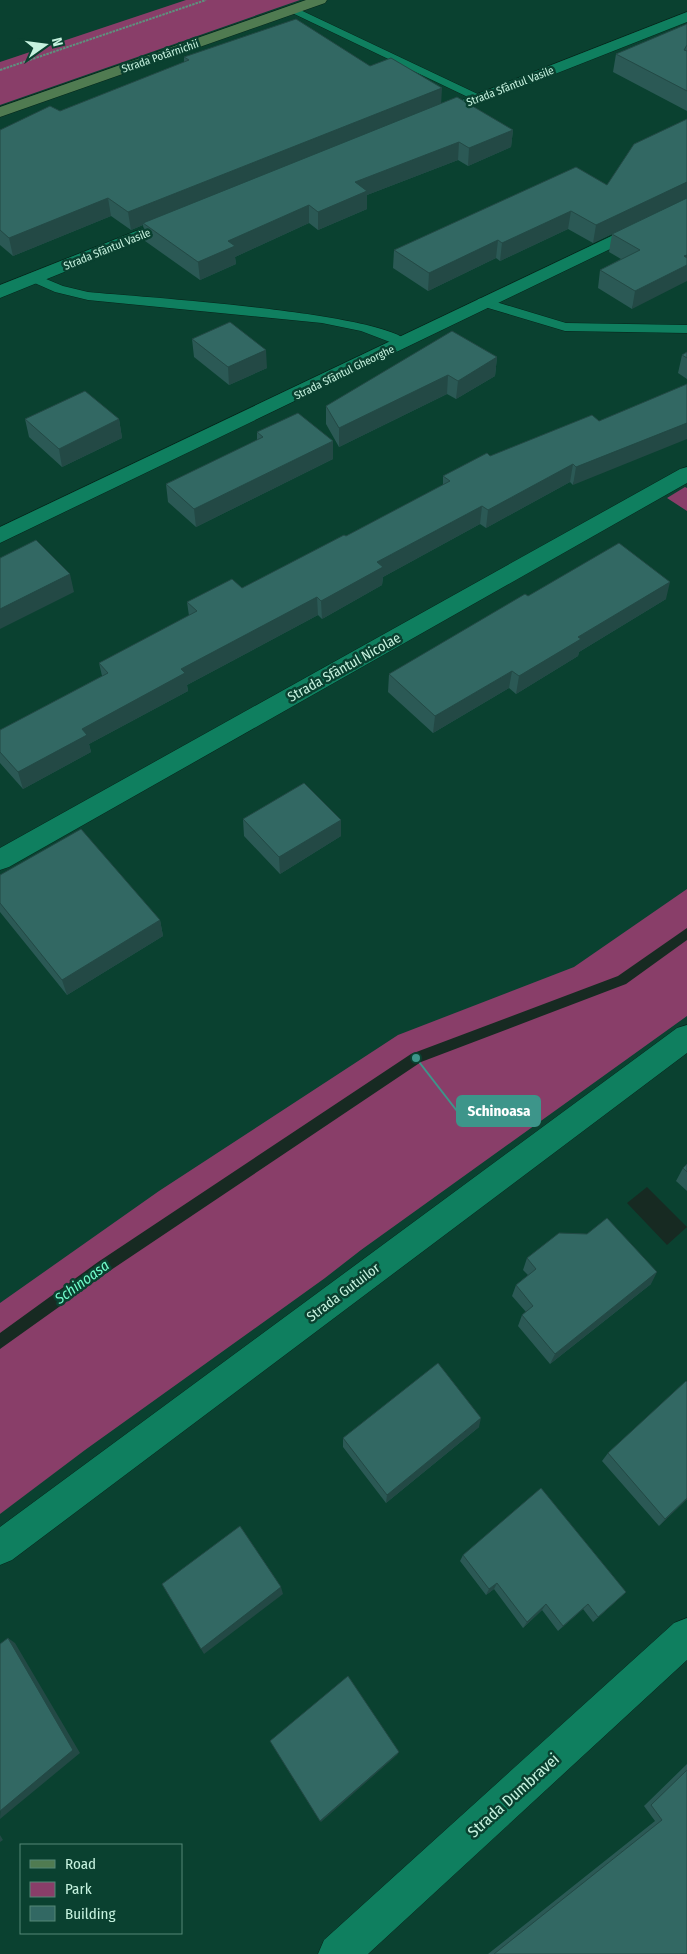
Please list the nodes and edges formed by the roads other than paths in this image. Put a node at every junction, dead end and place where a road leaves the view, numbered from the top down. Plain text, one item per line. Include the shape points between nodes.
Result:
1 (320, 0) edge
2 (292, 9) junction
3 (687, 17) edge
4 (478, 98) junction
5 (0, 112) edge
6 (414, 124) edge
7 (687, 205) edge
8 (191, 214) edge
9 (34, 278) junction
10 (0, 292) edge
11 (483, 302) junction
12 (687, 330) edge
13 (403, 343) junction
14 (687, 474) edge
15 (0, 536) edge
16 (0, 860) edge
17 (687, 1037) edge
18 (0, 1548) edge
19 (687, 1636) edge
20 (338, 1954) edge

1 - 2 street, Strada Potârnichii
2 - 4 lane
2 - 5 street, Strada Potârnichii
3 - 4 street, Strada Sfântul Vasile
4 - 6 street, Strada Sfântul Vasile
7 - 11 street, Strada Sfântul Gheorghe
8 - 9 street, Strada Sfântul Vasile
9 - 10 street, Strada Sfântul Vasile
9 - 13 lane via 59,289 88,296 360,326
11 - 12 lane via 564,327
11 - 13 street, Strada Sfântul Gheorghe
13 - 15 street, Strada Sfântul Gheorghe
14 - 16 street, Strada Sfântul Nicolae
17 - 18 street, Strada Gutuilor
19 - 20 street, Strada Dumbravei

